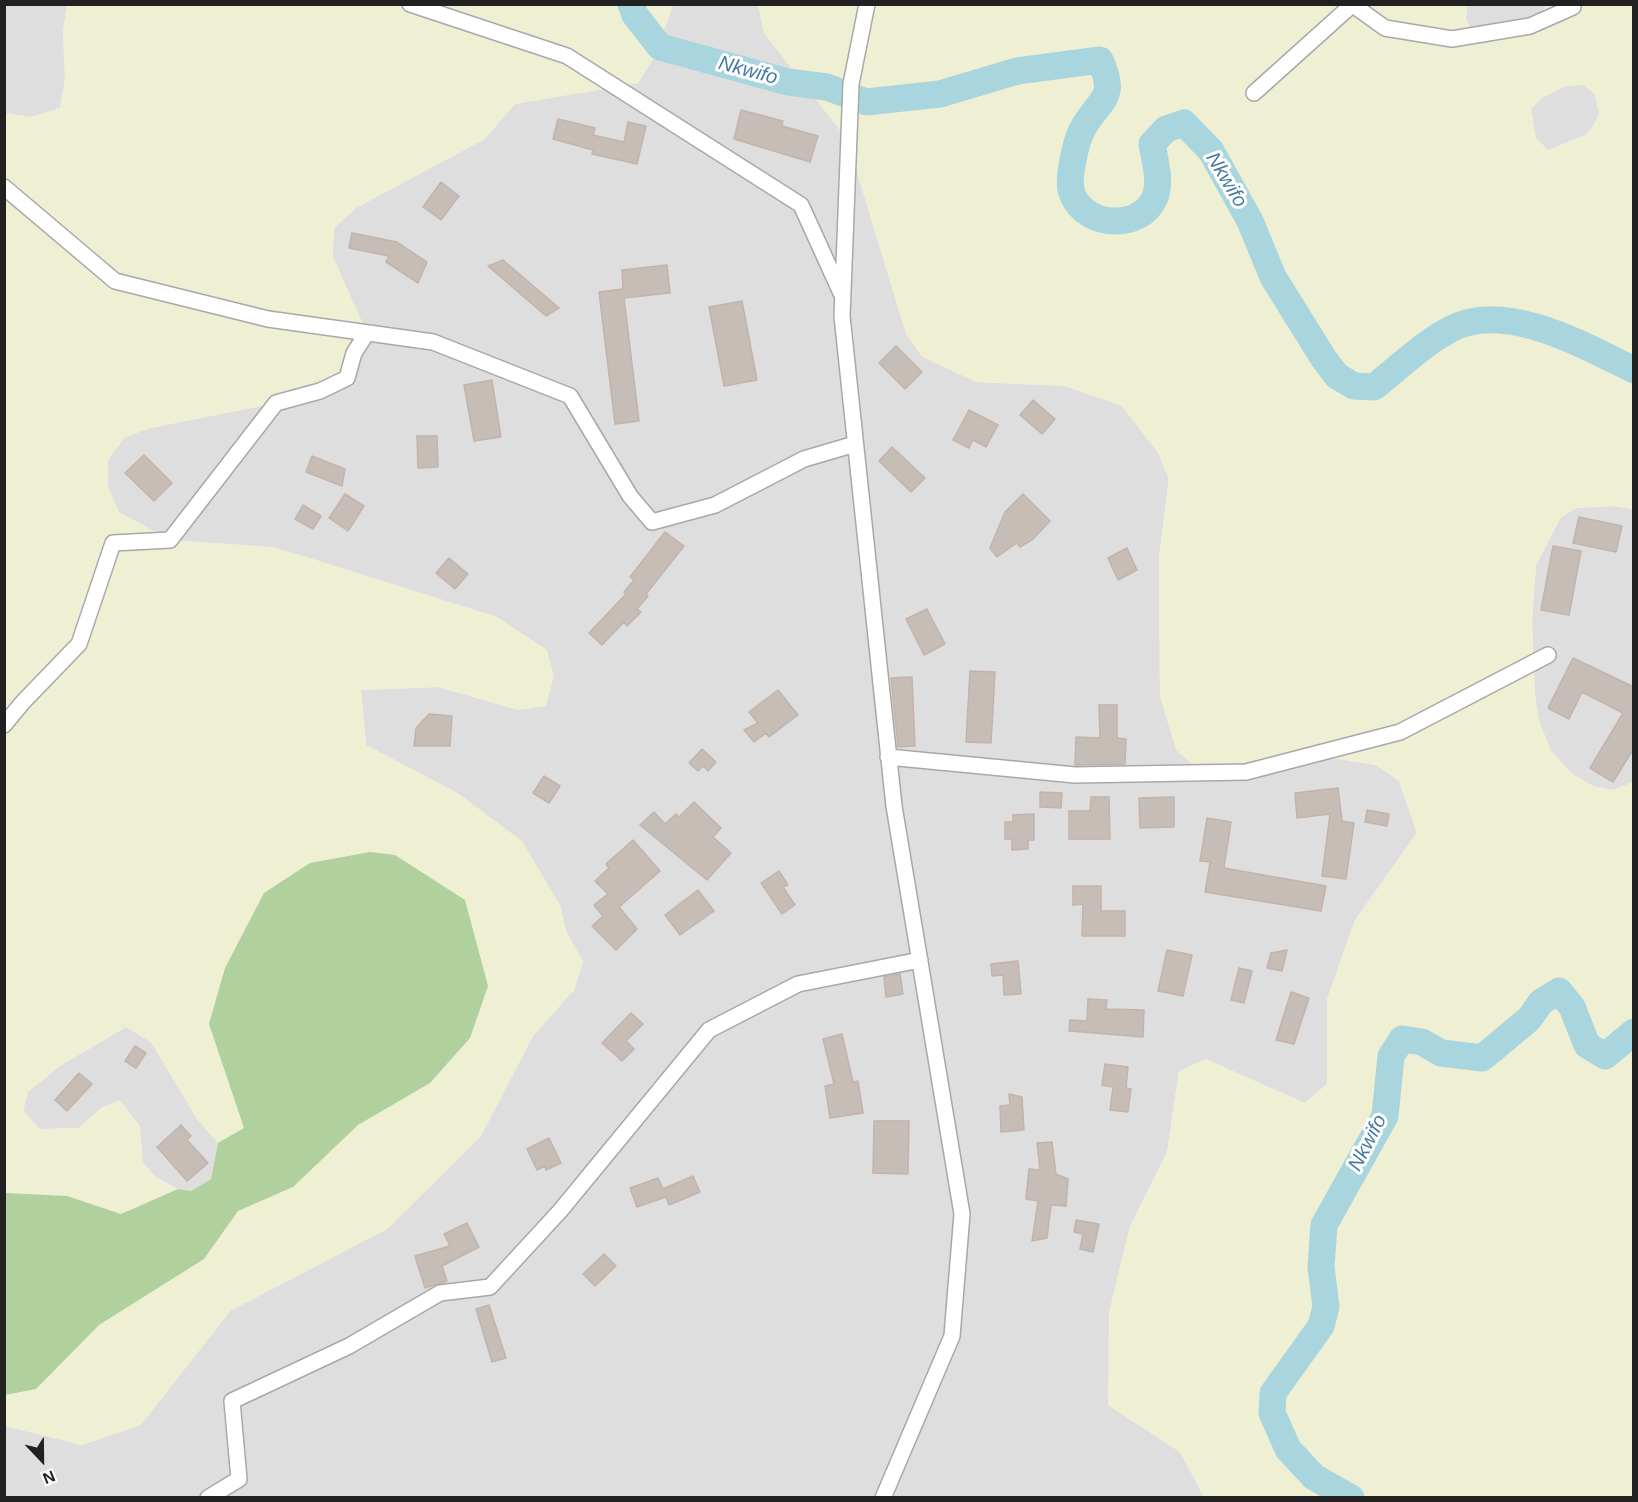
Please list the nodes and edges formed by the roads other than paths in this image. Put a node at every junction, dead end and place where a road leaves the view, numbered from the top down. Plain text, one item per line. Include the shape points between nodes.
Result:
1 (410, 4) edge
2 (867, 4) edge
3 (1353, 5) edge
4 (1573, 7) dead end
5 (1254, 93) dead end
6 (4, 187) edge
7 (842, 296) junction
8 (367, 333) junction
9 (855, 444) junction
10 (1548, 655) dead end
11 (4, 725) edge
12 (888, 757) junction
13 (920, 960) junction
14 (208, 1497) edge
15 (883, 1497) edge

1 - 7 street via 567,56 801,205
2 - 7 street via 851,84
3 - 4 street via 1385,28 1452,39 1530,26
3 - 5 street
6 - 8 street via 115,281 268,319
7 - 9 street
8 - 9 street via 434,342 570,396 630,496 652,522 715,505 804,459
8 - 11 street via 354,353 347,378 276,403 170,540 113,543 79,644
9 - 12 street
10 - 12 street via 1400,732 1246,772 1075,775
12 - 13 street
13 - 14 street via 798,984 709,1030 560,1211 490,1287 440,1293 349,1346 232,1401 239,1479
13 - 15 street via 962,1214 952,1336

